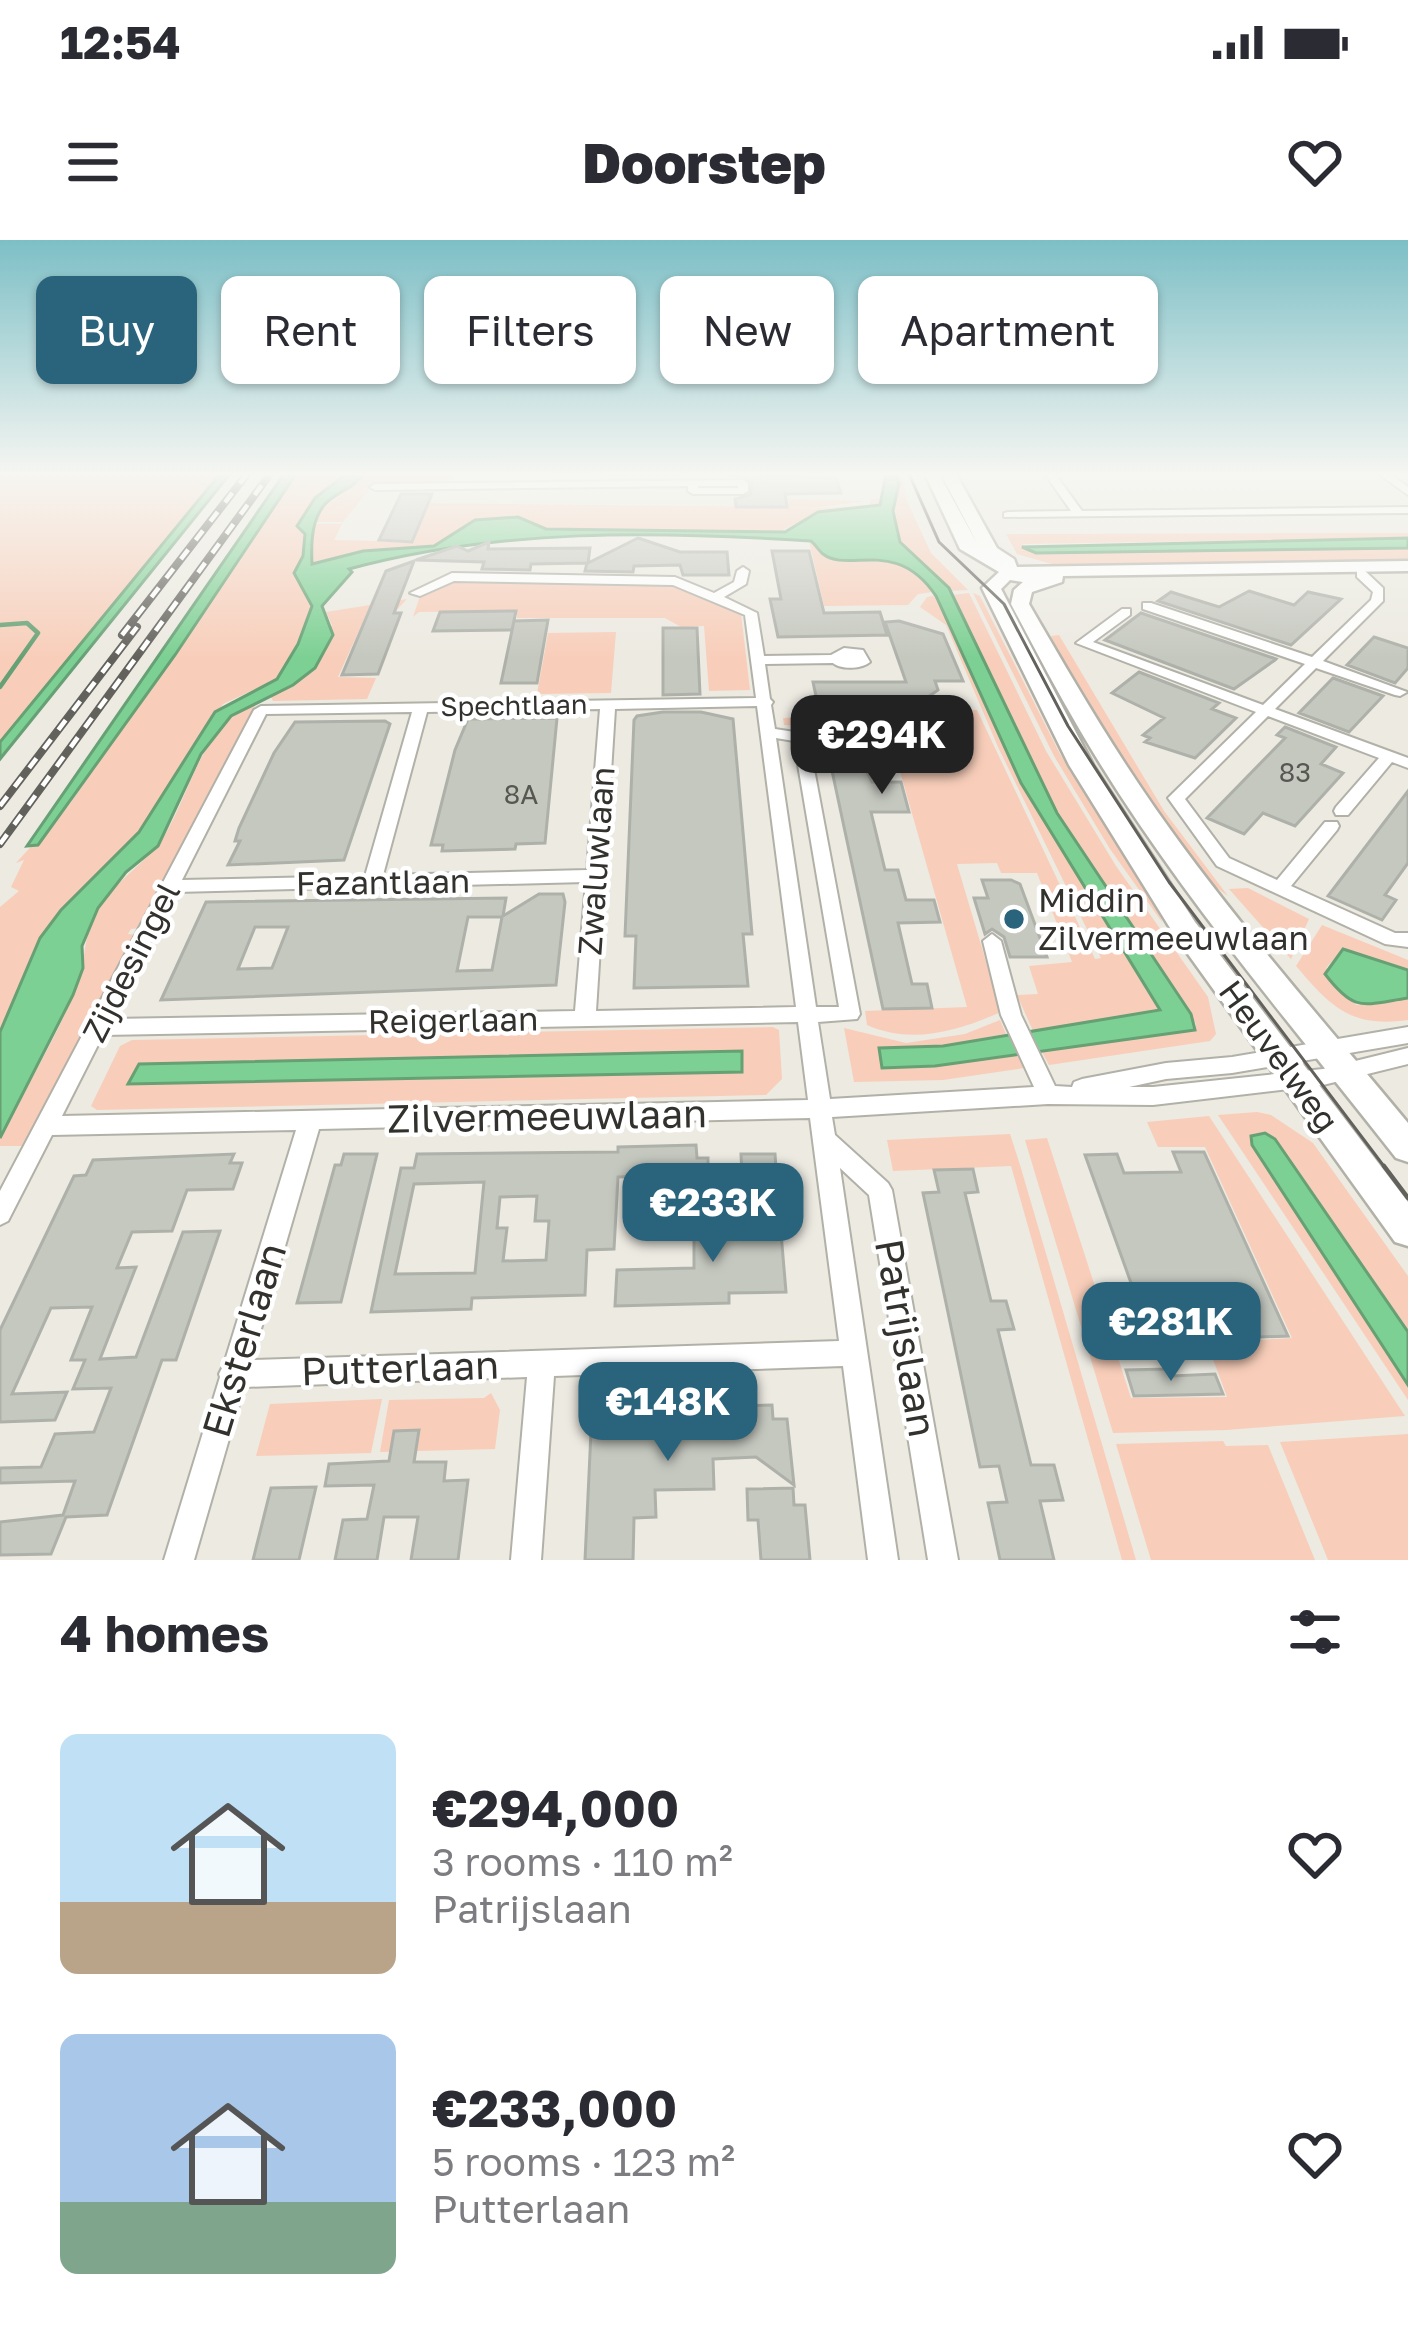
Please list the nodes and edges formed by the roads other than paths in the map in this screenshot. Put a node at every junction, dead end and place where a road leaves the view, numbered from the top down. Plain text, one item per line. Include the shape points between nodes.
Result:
1 (962, 536) edge
2 (982, 536) edge
3 (573, 560) dead end
4 (538, 561) dead end
5 (674, 564) dead end
6 (639, 565) dead end
7 (1408, 569) edge
8 (742, 571) dead end
9 (1361, 574) junction
10 (1024, 575) junction
11 (532, 578) junction
12 (638, 581) junction
13 (675, 581) junction
14 (569, 582) junction
15 (416, 593) dead end
16 (715, 597) junction
17 (1147, 606) dead end
18 (1126, 612) dead end
19 (836, 659) dead end
20 (760, 660) junction
21 (1314, 663) junction
22 (1400, 692) dead end
23 (766, 702) junction
24 (608, 704) junction
25 (422, 707) junction
26 (262, 710) joint
27 (1265, 711) junction
28 (771, 733) junction
29 (1389, 756) junction
30 (1408, 763) edge
31 (595, 876) junction
32 (372, 882) junction
33 (171, 886) junction
34 (1280, 888) junction
35 (1408, 940) edge
36 (992, 941) dead end
37 (809, 1014) junction
38 (585, 1018) junction
39 (98, 1027) junction
40 (1408, 1035) edge
41 (1408, 1056) edge
42 (1335, 1060) junction
43 (1287, 1067) junction
44 (1048, 1095) junction
45 (821, 1110) junction
46 (310, 1121) junction
47 (46, 1126) junction
48 (825, 1140) junction
49 (1408, 1148) edge
50 (0, 1214) edge
51 (1408, 1230) edge
52 (855, 1353) junction
53 (542, 1364) junction
54 (232, 1374) junction
55 (178, 1560) edge
56 (526, 1560) edge
57 (884, 1560) edge
58 (943, 1560) edge

1 - 10 main road
2 - 10 main road
3 - 14 street
4 - 11 street
5 - 13 street
6 - 12 street
7 - 9 main road
7 - 10 main road
8 - 16 street via 740,584
9 - 10 main road
9 - 21 street via 1377,601
10 - 42 main road, Heuvelweg via 1020,604 1093,734 1205,895
10 - 43 main road, Heuvelweg via 992,585 992,597 1081,765 1185,929
11 - 14 street
11 - 15 street via 452,578
12 - 13 street
12 - 14 street
13 - 16 street
16 - 20 street, Patrijslaan via 751,613
17 - 21 street
18 - 27 street via 1083,643
19 - 20 street
20 - 23 street, Patrijslaan
21 - 22 street
21 - 27 street
23 - 24 street, Spechtlaan
23 - 28 street, Patrijslaan
24 - 25 street, Spechtlaan
24 - 31 street, Zwaluwlaan
25 - 26 street, Spechtlaan
25 - 32 street
26 - 33 street, Zijdesingel
27 - 29 street
27 - 34 street via 1175,798 1223,862
28 - 37 street, Patrijslaan
28 - 37 street via 801,737 850,1014
29 - 30 street
29 - 34 street
31 - 32 street, Fazantlaan
31 - 38 street, Zwaluwlaan
32 - 33 street, Fazantlaan
33 - 39 street, Zijdesingel
34 - 35 street
36 - 44 street via 1014,1021
37 - 38 street, Reigerlaan
37 - 45 street, Patrijslaan
38 - 39 street, Reigerlaan
39 - 47 street, Zijdesingel
40 - 42 street
41 - 42 street
42 - 43 street, Zilvermeeuwlaan
42 - 43 street, Zilvermeeuwlaan
42 - 49 main road, Heuvelweg
43 - 44 street, Zilvermeeuwlaan
43 - 44 street, Zilvermeeuwlaan via 1153,1096
43 - 51 main road, Heuvelweg
44 - 45 street, Zilvermeeuwlaan
45 - 46 street, Zilvermeeuwlaan
45 - 48 street, Patrijslaan
46 - 47 street, Zilvermeeuwlaan
46 - 54 street, Eksterlaan
47 - 50 street, Zijdesingel
48 - 52 street, Patrijslaan
48 - 58 street, Patrijslaan via 880,1190
52 - 53 street, Putterlaan
52 - 57 street, Patrijslaan
53 - 54 street, Putterlaan
53 - 56 street
54 - 55 street, Eksterlaan

